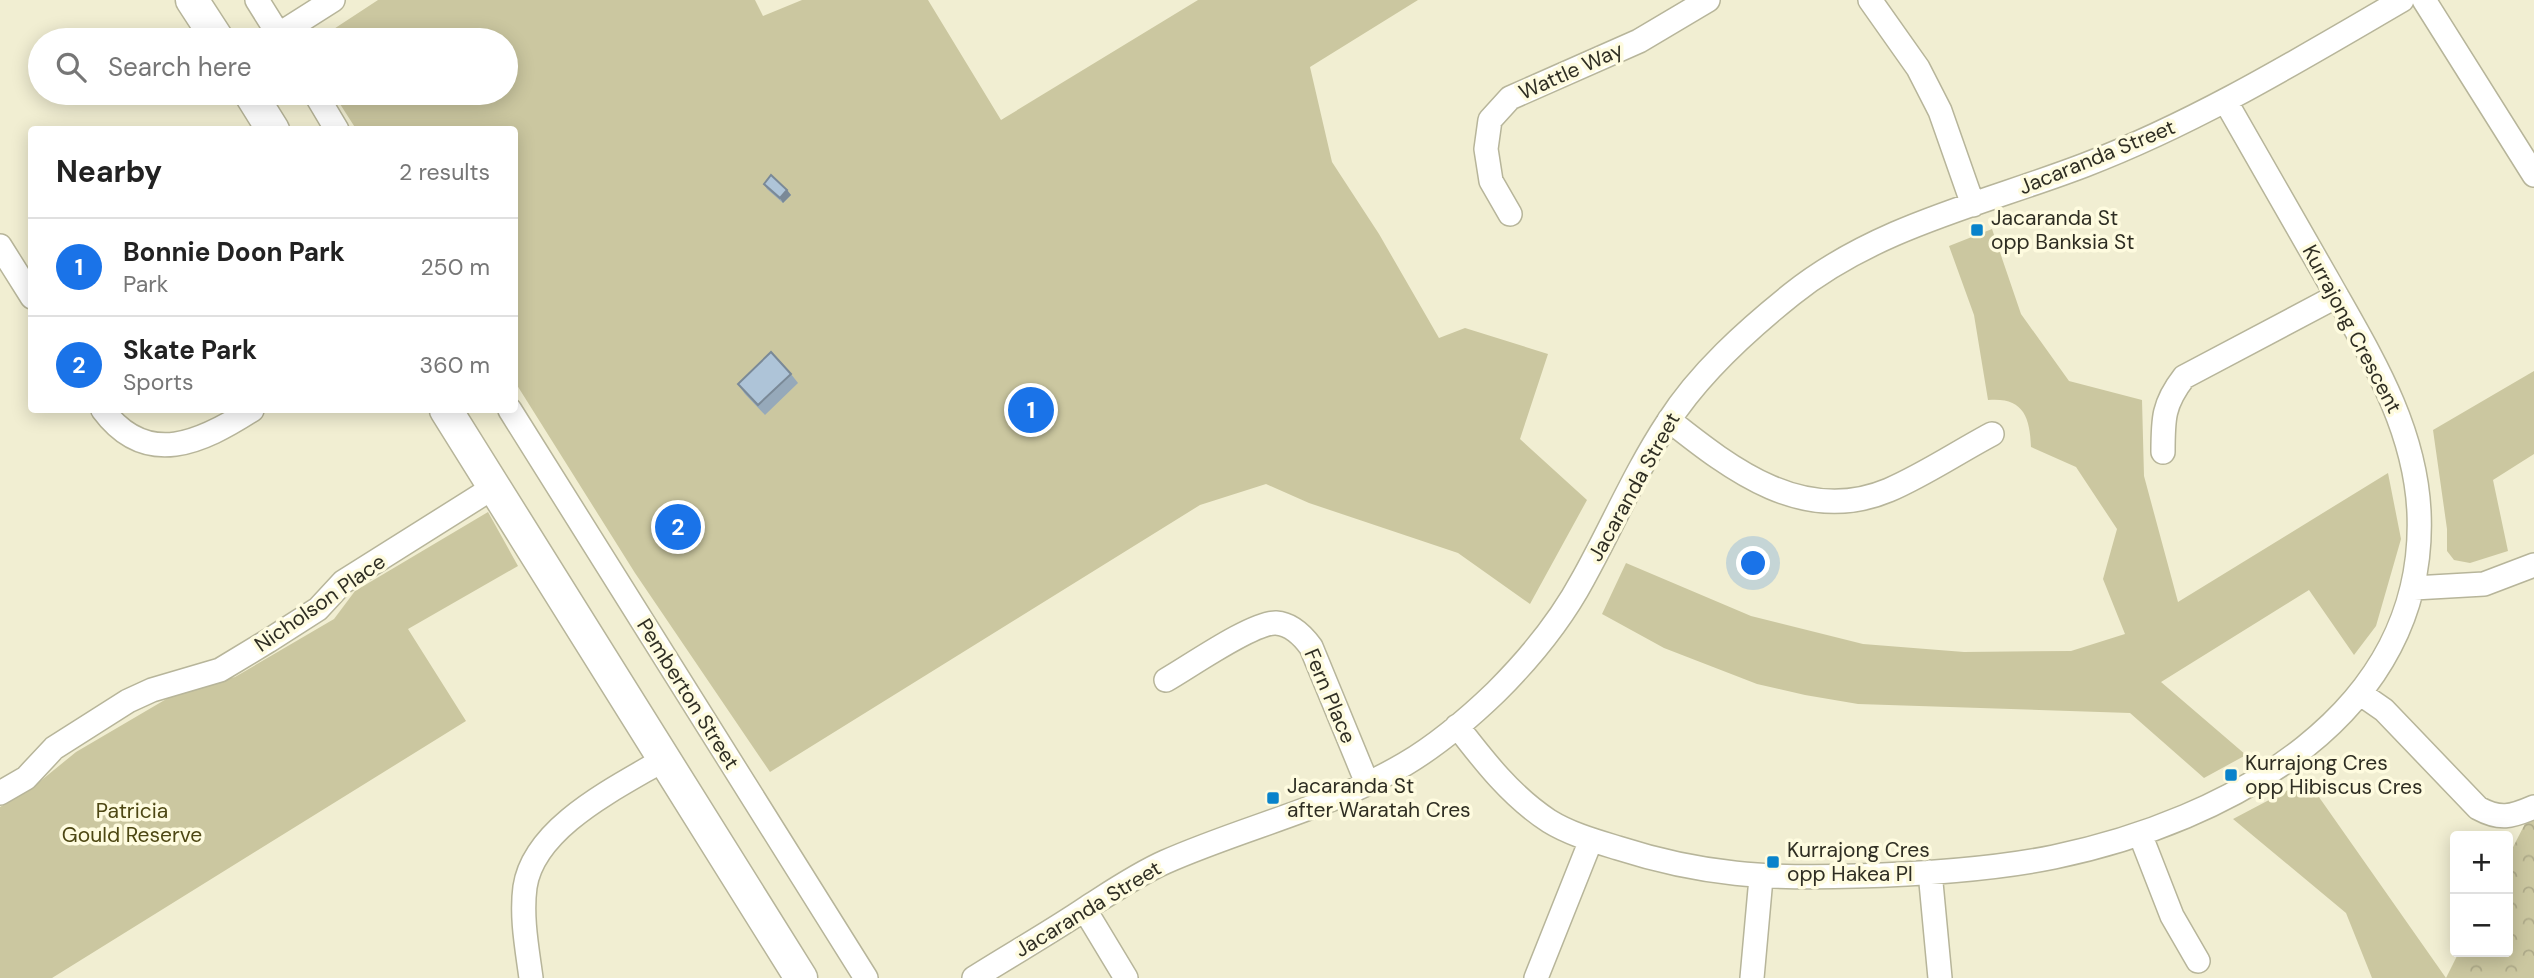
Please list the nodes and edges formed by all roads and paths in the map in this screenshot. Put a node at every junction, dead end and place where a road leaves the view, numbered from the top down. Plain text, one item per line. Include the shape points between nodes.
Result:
1 (192, 0) edge
2 (257, 0) edge
3 (333, 0) edge
4 (1708, 0) edge
5 (2402, 0) edge
6 (2424, 0) edge
7 (1883, 4) edge
8 (210, 28) edge
9 (272, 28) edge
10 (292, 28) edge
11 (2226, 102) junction
12 (257, 105) edge
13 (322, 105) edge
14 (271, 126) edge
15 (335, 126) edge
16 (2534, 175) edge
17 (1973, 205) junction
18 (1510, 214) dead end
19 (0, 246) edge
20 (28, 291) edge
21 (2337, 296) junction
22 (106, 413) edge
23 (247, 413) edge
24 (448, 413) edge
25 (512, 413) edge
26 (1669, 420) junction
27 (1992, 434) dead end
28 (2163, 452) dead end
29 (494, 487) junction
30 (2534, 565) edge
31 (2414, 588) junction
32 (1166, 680) dead end
33 (2361, 694) junction
34 (1457, 726) junction
35 (663, 760) junction
36 (1367, 783) junction
37 (0, 793) edge
38 (2534, 807) edge
39 (2140, 834) junction
40 (1591, 840) junction
41 (1930, 872) junction
42 (1761, 878) junction
43 (1085, 910) junction
44 (2198, 961) dead end
45 (531, 978) edge
46 (801, 978) edge
47 (866, 978) edge
48 (974, 978) edge
49 (1126, 978) edge
50 (1536, 978) edge
51 (1752, 978) edge
52 (1940, 978) edge

1 - 8 main road
2 - 9 street
3 - 10 street
4 - 18 street, Wattle Way via 1639,41 1510,98 1490,120 1486,149 1491,181
5 - 11 street, Jacaranda Street
6 - 16 street
7 - 17 street via 1940,111
11 - 17 street, Jacaranda Street via 2086,165
11 - 21 street, Kurrajong Crescent
12 - 14 main road
13 - 15 street
17 - 26 street, Jacaranda Street via 1876,242 1792,294 1719,360
19 - 20 street
21 - 28 street via 2184,377 2163,414
21 - 31 street, Kurrajong Crescent via 2385,383 2409,444 2419,513
22 - 23 street via 148,443 171,445 204,438
24 - 29 main road
25 - 47 street, Pemberton Street
26 - 27 street via 1760,485 1800,499 1843,501 1888,491
26 - 34 street, Jacaranda Street via 1582,582 1548,632 1493,695
29 - 35 main road
29 - 37 street, Nicholson Place via 343,582 318,609 268,641 220,670 128,701 54,748 26,778
30 - 31 street via 2484,584
31 - 33 street, Kurrajong Crescent via 2396,641
32 - 36 street, Fern Place via 1259,626 1284,625 1311,647
33 - 38 street via 2384,710 2478,808 2496,818 2509,818
33 - 39 street, Kurrajong Crescent via 2333,724 2275,769 2218,801
34 - 36 street, Jacaranda Street via 1408,762
34 - 40 street, Kurrajong Crescent via 1516,796 1551,822
35 - 45 street via 563,826 537,856 526,885 524,911
35 - 46 main road
36 - 43 street, Jacaranda Street via 1160,864
39 - 41 street, Kurrajong Crescent via 2056,857
39 - 44 street via 2172,916
40 - 42 street, Kurrajong Crescent via 1668,863
40 - 50 street
41 - 42 street, Kurrajong Crescent
41 - 52 street
42 - 51 street
43 - 48 street, Jacaranda Street
43 - 49 street

